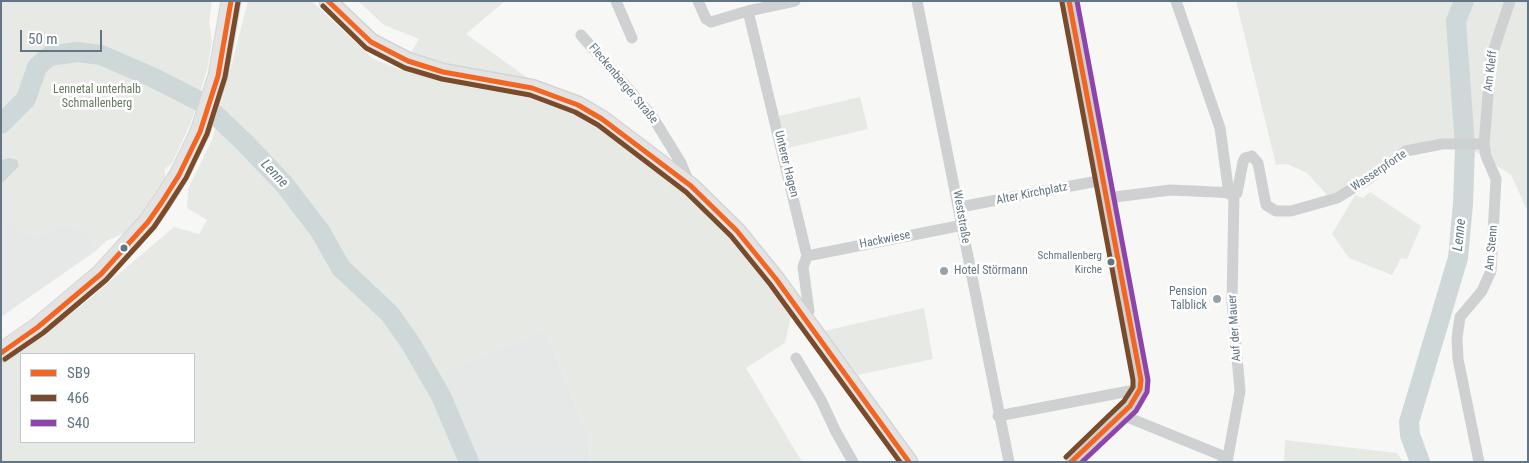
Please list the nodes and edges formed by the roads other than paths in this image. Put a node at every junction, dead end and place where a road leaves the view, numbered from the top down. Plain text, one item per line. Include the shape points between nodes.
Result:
1 (231, 1) edge
2 (328, 1) edge
3 (616, 1) edge
4 (698, 1) edge
5 (795, 1) edge
6 (917, 1) edge
7 (1069, 1) edge
8 (1176, 1) edge
9 (1510, 1) edge
10 (748, 11) junction
11 (581, 35) dead end
12 (632, 38) dead end
13 (1479, 144) junction
14 (1104, 180) junction
15 (691, 186) junction
16 (1232, 194) junction
17 (1107, 198) junction
18 (960, 207) junction
19 (963, 224) junction
20 (807, 256) junction
21 (803, 316) junction
22 (1, 353) edge
23 (796, 358) dead end
24 (1140, 389) junction
25 (1122, 415) junction
26 (998, 416) junction
27 (1083, 458) edge
28 (1226, 460) edge
29 (853, 462) edge
30 (909, 462) edge
31 (1009, 462) edge
32 (1071, 462) edge
33 (1479, 462) edge

1 - 22 main road via 218,76 200,132 162,202 101,274 53,316
2 - 15 street, Fleckenberger Straße via 371,42 408,62 532,88 578,106 602,119
3 - 12 street
4 - 10 street via 706,19 711,22
5 - 10 street
6 - 18 street, Weststraße
7 - 14 street
8 - 16 street, Auf der Mauer via 1220,128
9 - 13 street, Am Kleff via 1491,58
10 - 20 street, Unterer Hagen
11 - 15 street, Fleckenberger Straße via 652,116
13 - 16 street, Wasserpforte via 1442,144 1406,151 1337,198 1292,211 1276,211 1266,206 1257,159 1247,156 1238,192
13 - 33 street, Am Stenn via 1496,179 1491,272 1482,291 1460,317 1457,338 1458,360
14 - 17 street
14 - 18 street, Alter Kirchplatz
15 - 21 street, Fleckenberger Straße via 738,231
16 - 17 street via 1170,190
16 - 28 street, Auf der Mauer via 1232,302 1240,391
17 - 24 street via 1140,366
18 - 19 street, Weststraße
19 - 20 street, Hackwiese
19 - 26 street, Weststraße
20 - 21 street, Unterer Hagen via 803,267 809,311
21 - 30 street, Fleckenberger Straße
23 - 29 street
24 - 25 street
24 - 26 street
25 - 27 street
25 - 28 street
26 - 31 street, Weststraße
27 - 32 street

